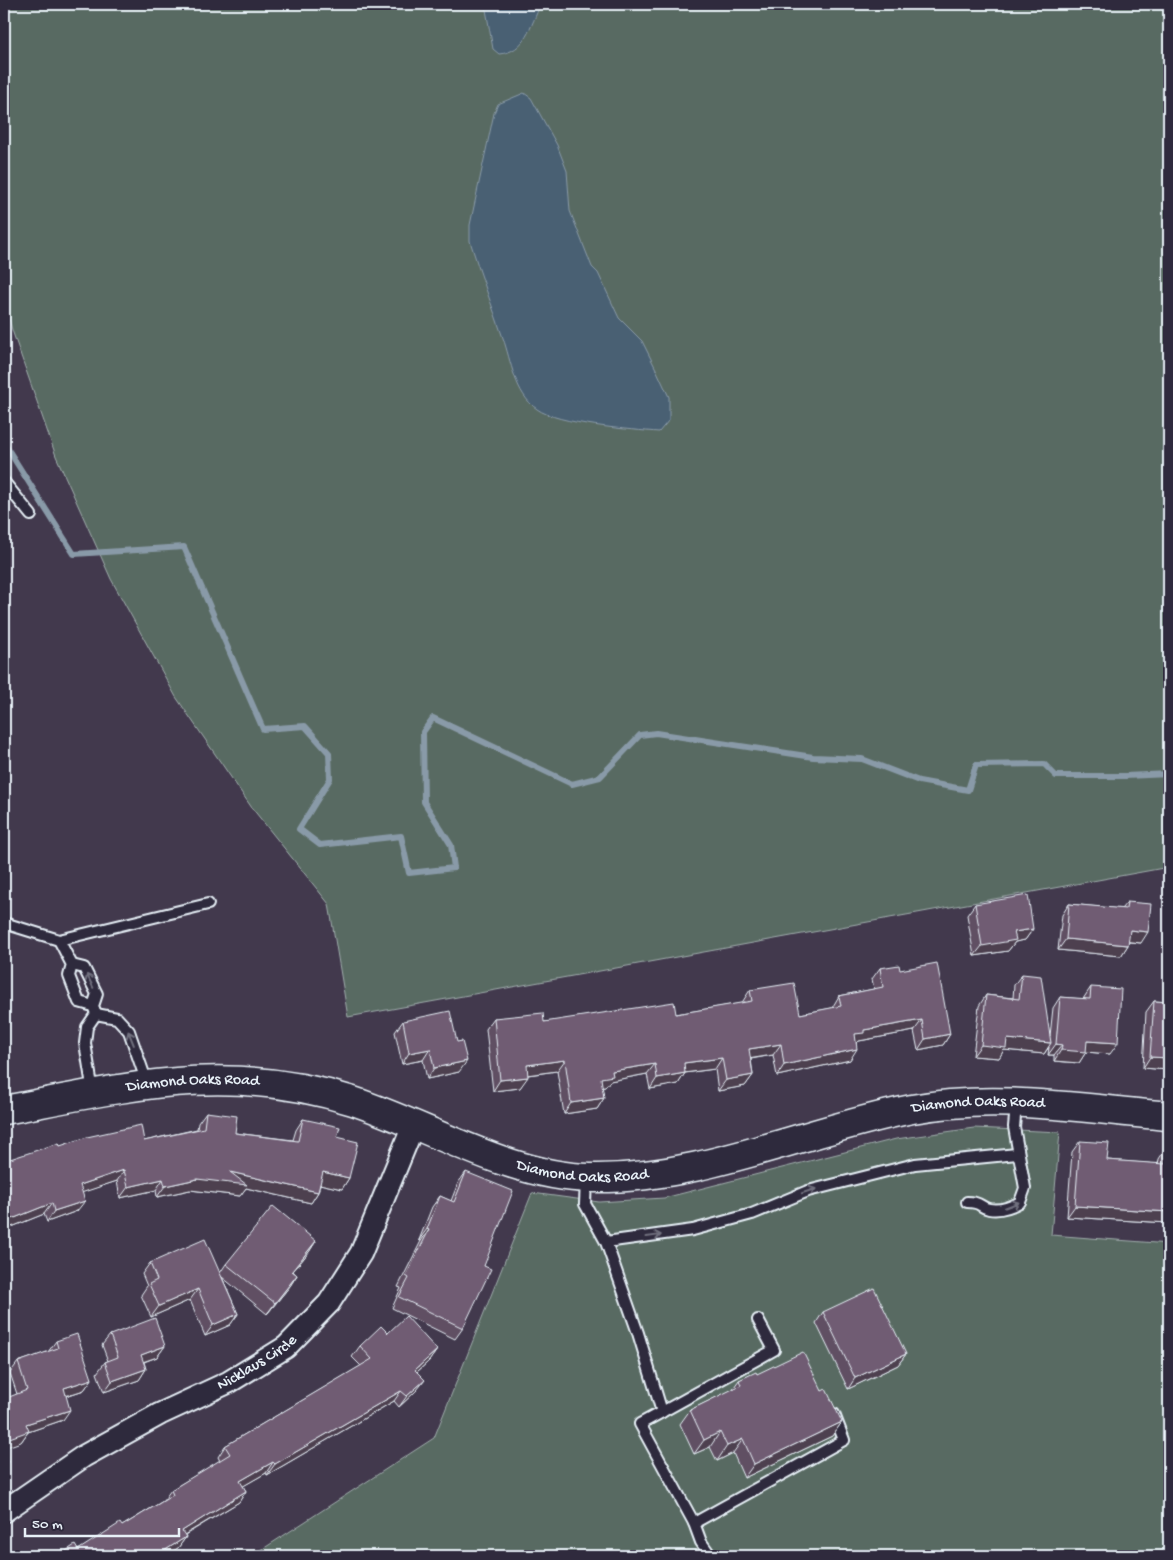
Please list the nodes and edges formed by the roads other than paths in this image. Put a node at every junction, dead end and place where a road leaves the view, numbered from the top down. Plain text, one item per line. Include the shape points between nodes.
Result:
1 (4, 482) edge
2 (31, 515) dead end
3 (208, 904) dead end
4 (4, 923) edge
5 (59, 940) junction
6 (72, 965) junction
7 (94, 1010) junction
8 (147, 1084) junction
9 (93, 1094) junction
10 (1016, 1104) junction
11 (4, 1110) edge
12 (1169, 1116) edge
13 (414, 1124) junction
14 (1017, 1154) junction
15 (586, 1178) junction
16 (967, 1202) dead end
17 (606, 1242) junction
18 (758, 1320) dead end
19 (828, 1404) edge
20 (662, 1412) junction
21 (4, 1511) edge
22 (694, 1523) junction
23 (711, 1556) edge

1 - 2 lane
3 - 5 lane
4 - 5 lane
5 - 6 lane
6 - 7 lane via 69,976 80,1002
7 -> 6 lane via 96,994 84,968
8 -> 7 lane via 129,1031 117,1018
7 - 9 lane via 85,1043
8 - 9 street, Diamond Oaks Road
8 - 13 street, Diamond Oaks Road via 202,1080 265,1082 325,1094
9 - 11 street, Diamond Oaks Road
10 - 12 street, Diamond Oaks Road
10 - 14 lane
10 - 15 street, Diamond Oaks Road via 953,1104 914,1109 700,1166 637,1177
13 - 15 street, Diamond Oaks Road via 511,1164 539,1172
13 - 21 street, Nicklaus Circle via 361,1253 329,1303 286,1347 229,1382 160,1414 84,1456
16 -> 14 lane via 978,1202 988,1209 1007,1208 1020,1202 1025,1188
17 -> 14 lane via 692,1230 752,1214 808,1191 915,1164
15 - 17 lane via 585,1204
17 - 20 lane
18 - 20 lane via 774,1350
19 - 22 lane via 844,1440
20 - 22 lane via 640,1424
22 - 23 lane

